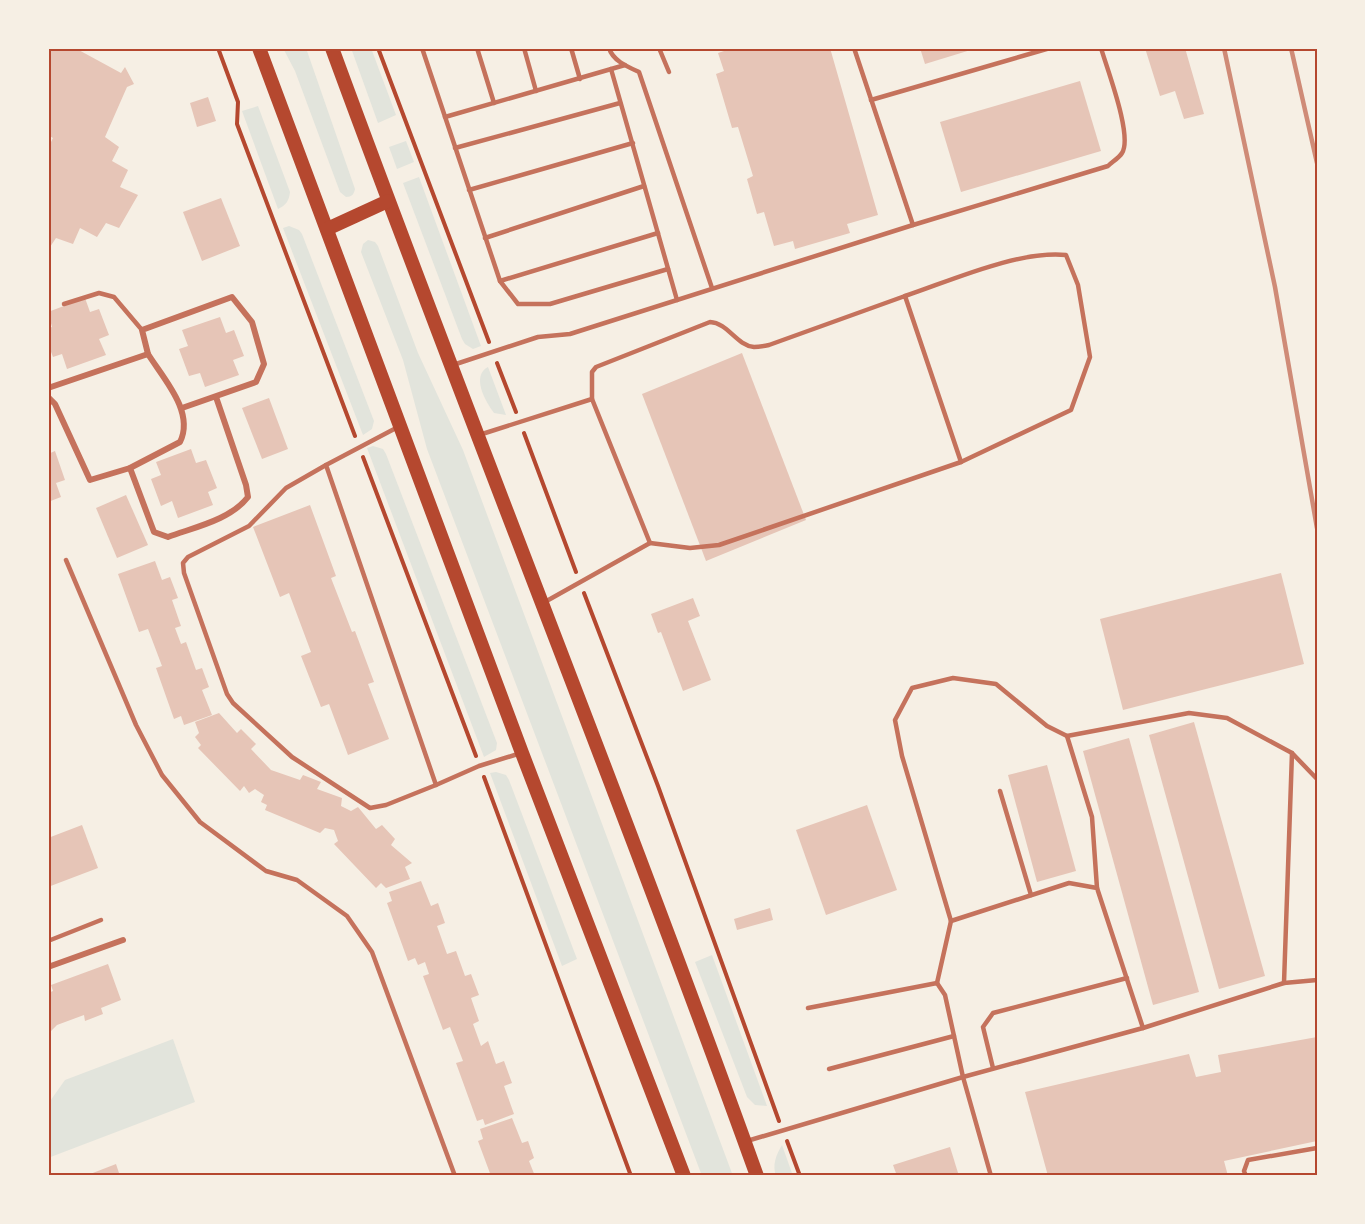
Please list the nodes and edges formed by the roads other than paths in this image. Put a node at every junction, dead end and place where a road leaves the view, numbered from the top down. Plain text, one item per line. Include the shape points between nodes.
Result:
1 (259, 48) edge
2 (332, 48) edge
3 (422, 48) edge
4 (477, 48) edge
5 (524, 48) edge
6 (571, 48) edge
7 (609, 48) edge
8 (659, 48) edge
9 (854, 48) edge
10 (1050, 48) edge
11 (1101, 48) edge
12 (625, 65) junction
13 (611, 69) junction
14 (669, 72) dead end
15 (580, 79) junction
16 (536, 91) junction
17 (871, 100) junction
18 (494, 103) junction
19 (620, 103) junction
20 (445, 117) junction
21 (633, 143) junction
22 (455, 148) junction
23 (644, 186) junction
24 (469, 189) junction
25 (388, 201) junction
26 (913, 225) junction
27 (327, 229) junction
28 (658, 233) junction
29 (485, 238) junction
30 (669, 269) junction
31 (500, 281) junction
32 (712, 288) junction
33 (905, 296) junction
34 (677, 300) junction
35 (64, 304) dead end
36 (142, 330) junction
37 (148, 354) junction
38 (451, 365) junction
39 (48, 388) edge
40 (48, 397) edge
41 (216, 397) junction
42 (592, 399) junction
43 (182, 408) junction
44 (400, 426) junction
45 (478, 435) junction
46 (961, 462) junction
47 (326, 465) junction
48 (130, 468) junction
49 (650, 543) junction
50 (66, 560) dead end
51 (543, 603) junction
52 (1067, 736) junction
53 (522, 753) junction
54 (1292, 753) junction
55 (1317, 779) edge
56 (436, 784) junction
57 (1000, 791) dead end
58 (1097, 888) junction
59 (1031, 895) junction
60 (101, 920) dead end
61 (951, 921) junction
62 (123, 940) dead end
63 (48, 941) edge
64 (48, 967) edge
65 (1126, 978) junction
66 (1317, 980) edge
67 (937, 983) junction
68 (1284, 984) junction
69 (808, 1008) dead end
70 (1143, 1028) junction
71 (954, 1036) junction
72 (993, 1068) junction
73 (829, 1069) dead end
74 (963, 1077) junction
75 (745, 1142) junction
76 (1317, 1148) edge
77 (455, 1176) edge
78 (684, 1176) edge
79 (757, 1176) edge
80 (991, 1176) edge
81 (1246, 1176) edge

1 - 27 highway
2 - 25 highway
3 - 20 lane
4 - 18 lane
5 - 16 lane
6 - 15 lane
7 - 12 lane via 611,55
8 - 14 lane
9 - 17 lane
10 - 17 lane
11 - 26 lane via 1124,124 1126,142 1122,154 1108,166
12 - 13 lane
12 - 32 lane via 639,72
13 - 15 lane
13 - 19 lane
15 - 16 lane
16 - 18 lane
17 - 26 lane
18 - 20 lane
19 - 21 lane
19 - 22 lane
20 - 22 lane
21 - 23 lane
21 - 24 lane
22 - 24 lane
23 - 28 lane
23 - 29 lane
24 - 29 lane
25 - 27 highway
25 - 38 highway
26 - 32 lane
27 - 44 highway
28 - 30 lane
28 - 31 lane
29 - 31 lane
30 - 31 lane via 550,304 518,304
30 - 34 lane
32 - 34 lane
33 - 42 lane via 755,347 746,345 719,322 710,322 596,367 592,372
33 - 46 lane
33 - 46 lane via 1011,260 1051,254 1066,255 1078,285 1090,357 1071,410
34 - 38 lane via 570,334 538,337
35 - 36 lane via 99,293 114,297
36 - 37 street
36 - 41 street via 232,297 252,322 264,364 256,382
37 - 39 street
37 - 43 street
38 - 45 highway
40 - 48 street via 56,404 90,480
41 - 43 street
41 - 48 street via 246,485 248,497 242,505 168,537 160,536 154,532
42 - 45 lane
42 - 49 lane
43 - 48 street via 180,442
44 - 47 lane
44 - 53 highway
45 - 51 highway
46 - 49 lane via 719,545 690,548
47 - 56 lane
47 - 56 lane via 286,488 249,526 188,557 183,563 184,573 226,694 292,757 370,808
49 - 51 lane
50 - 77 lane via 136,725 162,775 200,822 266,871 297,880 347,916 372,952
51 - 75 highway
52 - 54 lane via 1189,713 1227,718
52 - 58 lane via 1092,817
52 - 61 lane via 1047,726 996,684 952,678 912,688 895,720
53 - 56 lane
53 - 78 highway
54 - 55 lane
54 - 68 lane
57 - 59 lane
58 - 59 lane via 1069,883
58 - 65 lane
59 - 61 lane
60 - 63 lane
61 - 67 lane
62 - 64 street
65 - 70 lane
65 - 72 lane via 993,1012 983,1027
66 - 68 lane
67 - 69 lane
67 - 71 lane via 945,995
68 - 70 lane
70 - 72 lane
71 - 73 lane
71 - 74 lane
72 - 74 lane
74 - 75 lane
74 - 80 lane
75 - 79 highway
76 - 81 lane via 1248,1160

